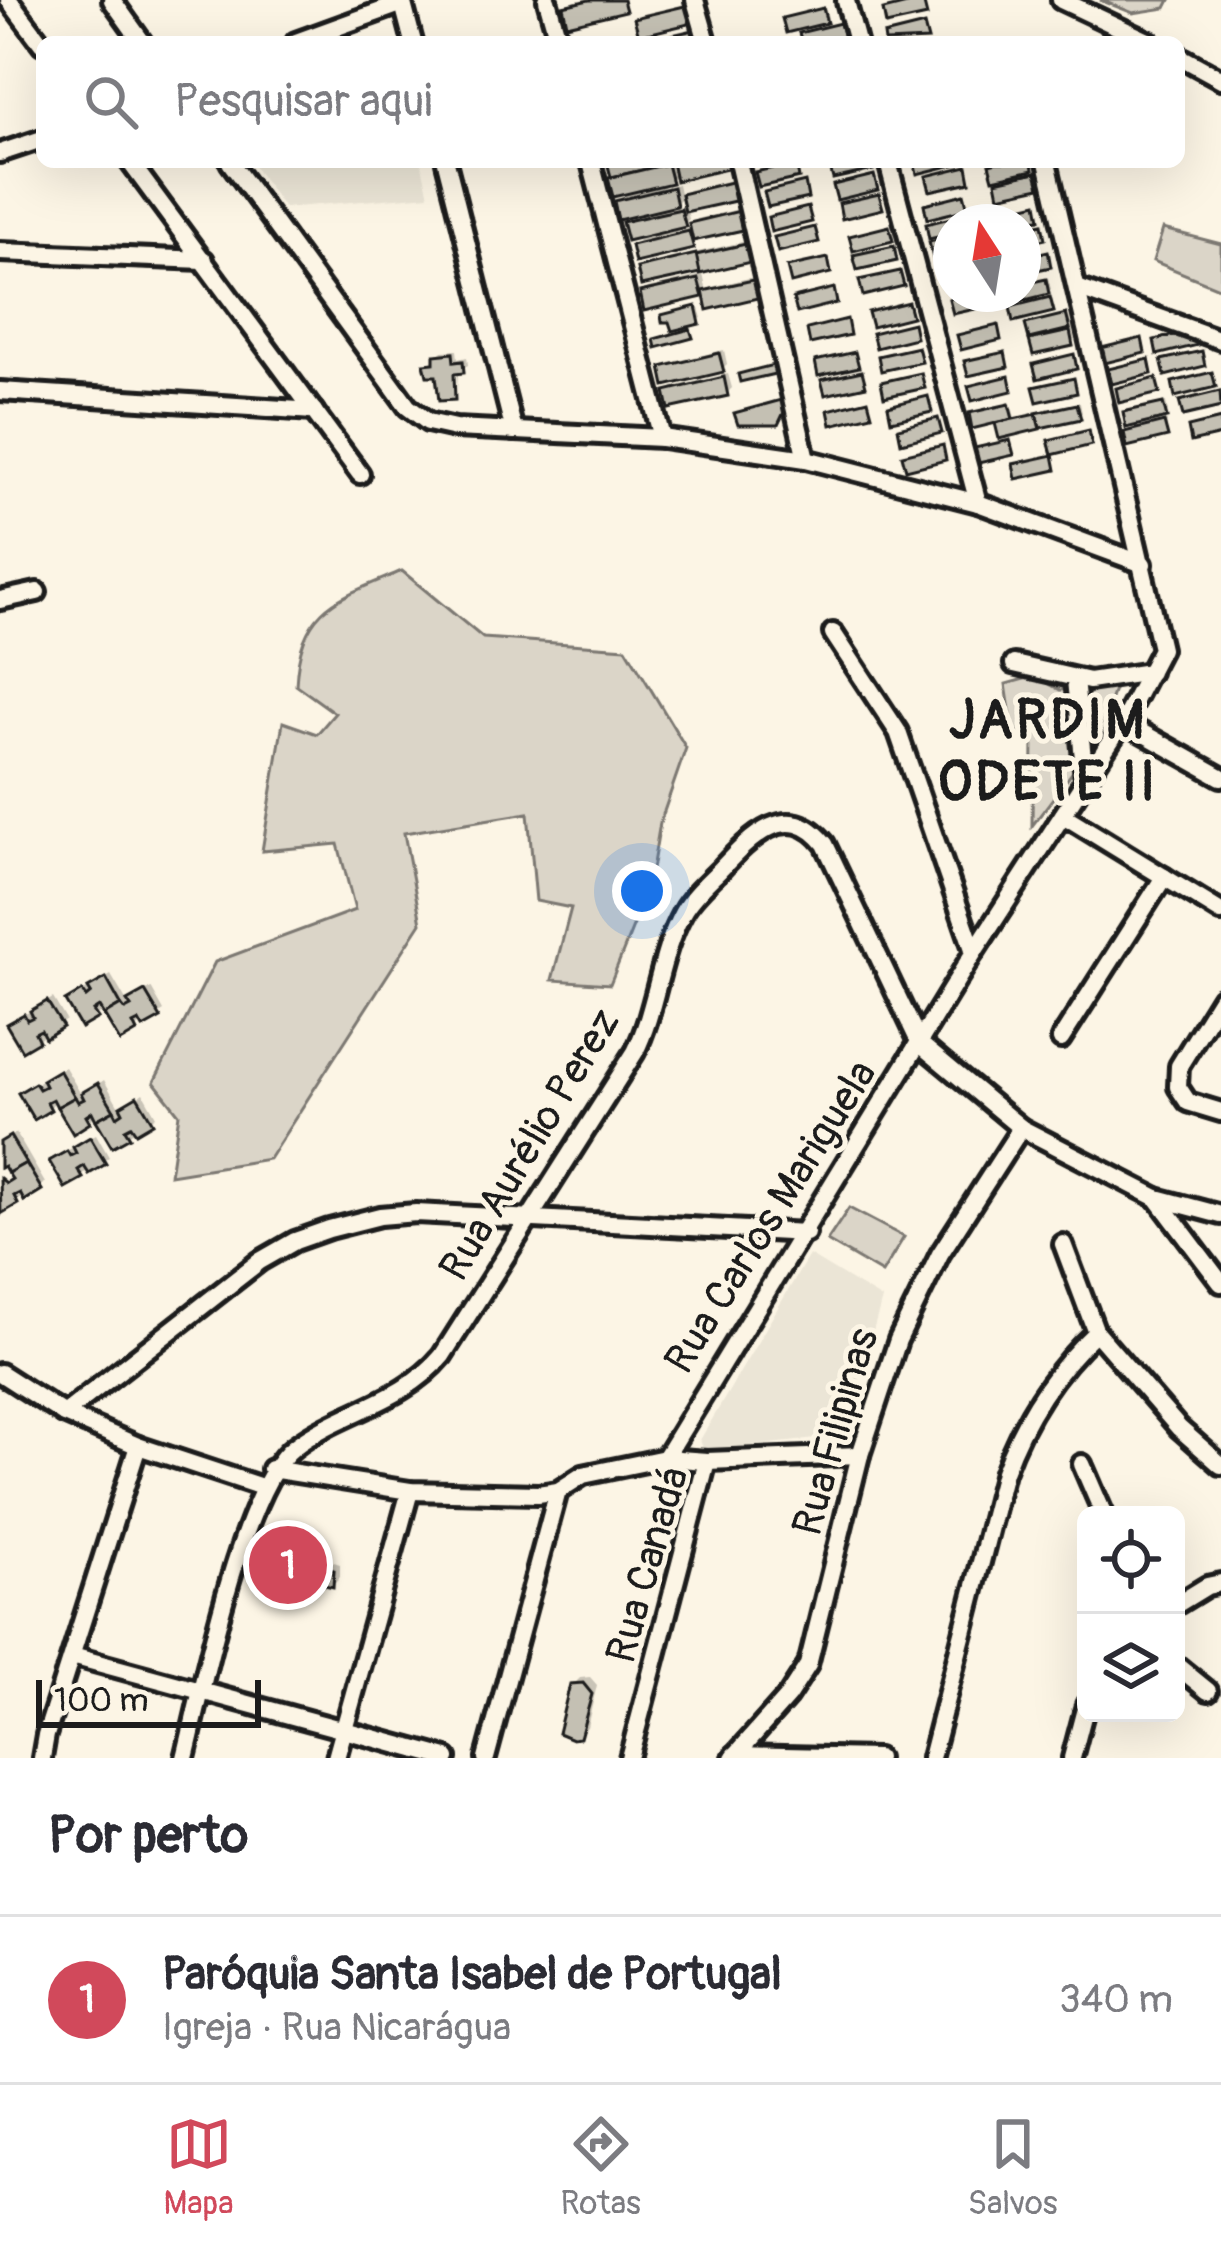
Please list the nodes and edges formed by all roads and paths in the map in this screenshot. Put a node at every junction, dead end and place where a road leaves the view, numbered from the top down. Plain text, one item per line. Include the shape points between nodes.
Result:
1 (9, 0) edge
2 (112, 0) edge
3 (547, 0) edge
4 (695, 0) edge
5 (1061, 0) edge
6 (402, 2) edge
7 (846, 2) edge
8 (36, 36) edge
9 (138, 36) edge
10 (312, 36) edge
11 (411, 36) edge
12 (557, 36) edge
13 (704, 36) edge
14 (854, 36) edge
15 (1137, 36) edge
16 (1185, 59) edge
17 (1221, 79) edge
18 (36, 141) edge
19 (0, 153) edge
20 (135, 168) edge
21 (234, 168) edge
22 (448, 168) edge
23 (594, 168) edge
24 (739, 168) edge
25 (890, 168) edge
26 (1049, 168) edge
27 (0, 252) edge
28 (204, 260) junction
29 (1080, 289) junction
30 (1221, 340) edge
31 (0, 392) edge
32 (314, 411) junction
33 (514, 431) junction
34 (662, 438) junction
35 (806, 459) junction
36 (359, 474) dead end
37 (978, 502) junction
38 (1143, 563) junction
39 (38, 592) dead end
40 (0, 600) edge
41 (833, 633) dead end
42 (1014, 664) dead end
43 (1150, 672) junction
44 (1075, 680) junction
45 (1123, 722) junction
46 (1221, 777) edge
47 (1085, 778) junction
48 (1063, 815) junction
49 (1164, 878) junction
50 (1221, 912) edge
51 (974, 952) junction
52 (1221, 998) edge
53 (1061, 1039) dead end
54 (920, 1044) junction
55 (1221, 1112) edge
56 (1021, 1128) junction
57 (1156, 1198) junction
58 (1221, 1215) edge
59 (533, 1216) junction
60 (806, 1233) junction
61 (1063, 1244) dead end
62 (1221, 1283) edge
63 (1096, 1332) junction
64 (0, 1373) edge
65 (64, 1414) junction
66 (138, 1446) junction
67 (860, 1455) junction
68 (665, 1458) junction
69 (706, 1461) junction
70 (1082, 1464) dead end
71 (1221, 1465) edge
72 (271, 1469) junction
73 (262, 1487) junction
74 (410, 1491) junction
75 (558, 1491) junction
76 (1100, 1506) edge
77 (1221, 1583) edge
78 (1185, 1599) edge
79 (72, 1656) junction
80 (1185, 1672) edge
81 (1208, 1690) dead end
82 (202, 1692) junction
83 (1082, 1722) edge
84 (343, 1732) junction
85 (734, 1756) edge
86 (42, 1758) edge
87 (185, 1758) edge
88 (336, 1758) edge
89 (447, 1758) edge
90 (486, 1758) edge
91 (629, 1758) edge
92 (877, 1758) edge
93 (931, 1758) edge
94 (1072, 1758) edge

1 - 8 street
2 - 9 street
3 - 12 street
4 - 13 street
5 - 15 street
6 - 10 street
6 - 11 street
7 - 14 street
16 - 17 street
18 - 19 street
20 - 28 street
21 - 33 street via 408,407 438,426
22 - 33 street
23 - 34 street
24 - 35 street
25 - 37 street
26 - 29 street
27 - 28 street
28 - 32 street
29 - 30 street
29 - 38 street
31 - 32 street
32 - 36 street
33 - 34 street
34 - 35 street
35 - 37 street
37 - 38 street
38 - 43 street via 1162,644
39 - 40 street
41 - 51 street via 898,732
42 - 44 street
43 - 44 street
43 - 45 street, Rua Carlos Mariguela
44 - 47 street
45 - 46 street
45 - 47 street, Rua Carlos Mariguela
47 - 48 street, Rua Carlos Mariguela
48 - 49 street
48 - 51 street, Rua Carlos Mariguela
49 - 50 street
49 - 53 street
51 - 54 street, Rua Carlos Mariguela
52 - 55 street via 1176,1077 1189,1102
54 - 56 street, Rua Aurélio Perez
54 - 59 street, Rua Aurélio Perez via 825,844 794,823 763,830 683,913 641,1040
54 - 60 street, Rua Carlos Mariguela
56 - 57 street, Rua Aurélio Perez
56 - 67 street, Rua Filipinas via 908,1314
57 - 58 street
57 - 62 street, Rua Aurélio Perez
59 - 60 street
59 - 65 street via 380,1216 295,1241
59 - 72 street, Rua Aurélio Perez via 430,1370 300,1442
60 - 68 street, Rua Carlos Mariguela
61 - 63 street
63 - 71 street
63 - 93 street via 1056,1374 1017,1436
64 - 65 street
65 - 66 street
66 - 73 street
66 - 79 street
67 - 69 street, Rua Canadá
67 - 85 street, Rua Filipinas via 808,1665
68 - 69 street
68 - 75 street via 584,1475
69 - 91 street, Rua Canadá
70 - 76 street
72 - 73 street
72 - 74 street
73 - 82 street
74 - 75 street
74 - 84 street
75 - 90 street
77 - 78 street
79 - 82 street
79 - 86 street
80 - 81 street
82 - 84 street
82 - 87 street
83 - 94 street
84 - 88 street
84 - 89 street
85 - 92 street

